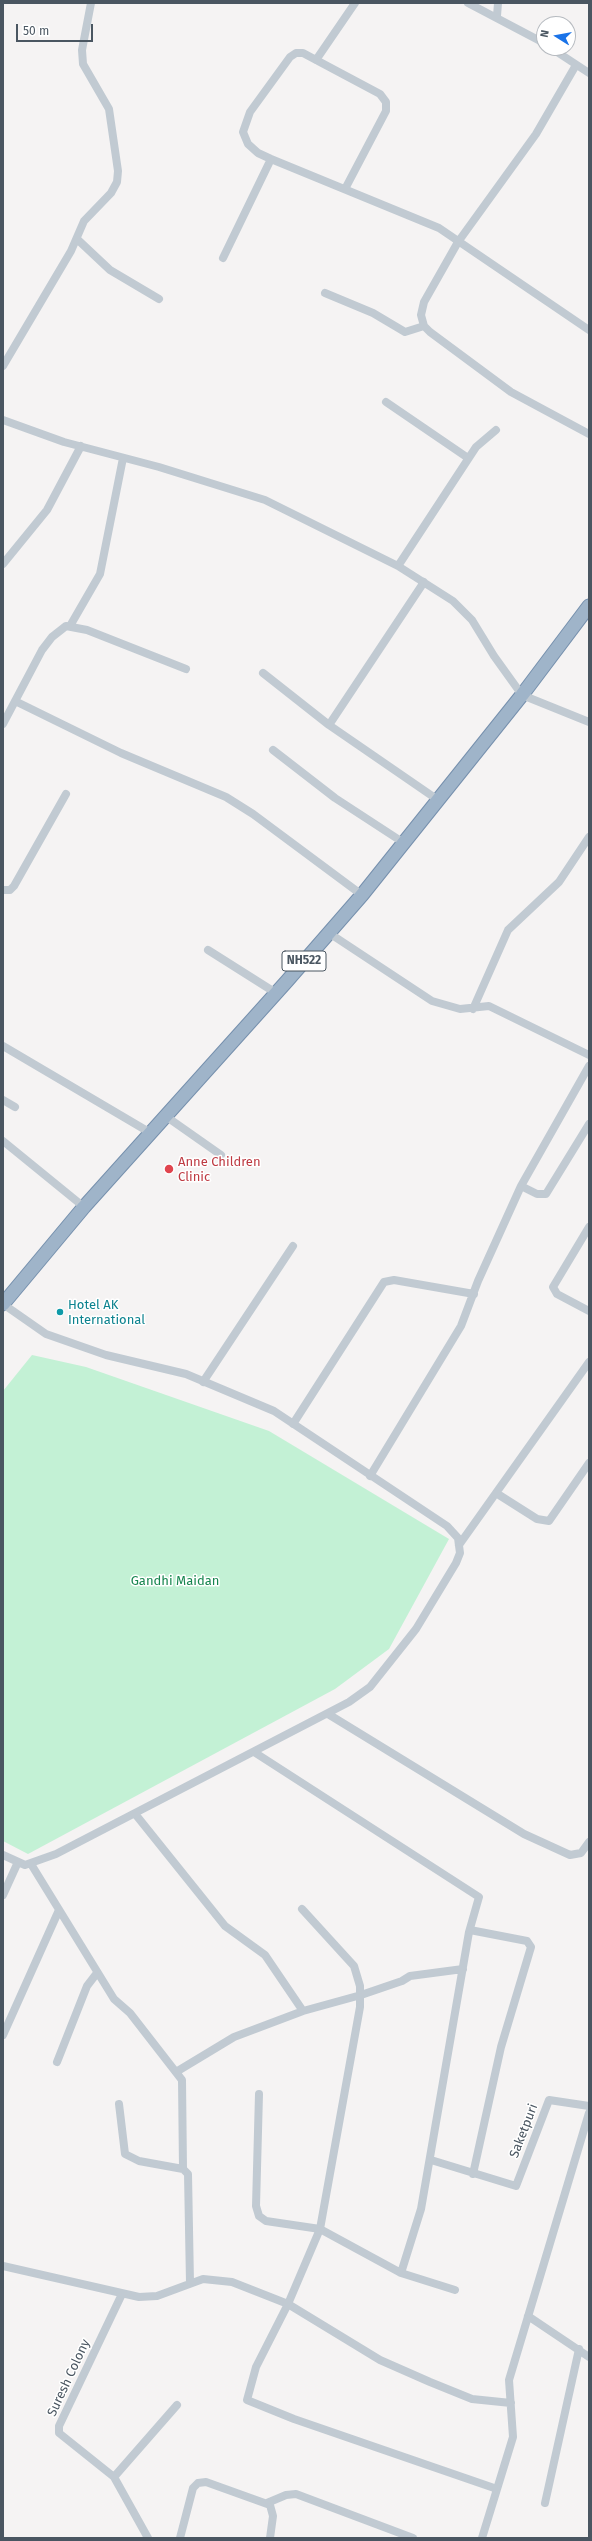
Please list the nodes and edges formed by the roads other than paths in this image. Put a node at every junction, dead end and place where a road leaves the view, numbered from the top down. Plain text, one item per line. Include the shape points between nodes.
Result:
1 (91, 3) edge
2 (356, 3) edge
3 (468, 3) edge
4 (498, 3) edge
5 (497, 16) junction
6 (536, 38) edge
7 (563, 56) edge
8 (316, 60) junction
9 (576, 65) junction
10 (589, 73) edge
11 (271, 160) junction
12 (345, 189) junction
13 (77, 239) junction
14 (458, 242) junction
15 (223, 258) dead end
16 (325, 293) dead end
17 (159, 299) dead end
18 (424, 326) junction
19 (589, 330) edge
20 (3, 366) edge
21 (386, 402) dead end
22 (3, 420) edge
23 (496, 430) dead end
24 (589, 434) edge
25 (81, 446) junction
26 (123, 458) junction
27 (468, 458) junction
28 (3, 564) edge
29 (398, 566) junction
30 (424, 582) junction
31 (589, 606) edge
32 (70, 626) junction
33 (186, 670) dead end
34 (263, 673) dead end
35 (522, 695) junction
36 (15, 701) junction
37 (589, 722) edge
38 (3, 724) edge
39 (329, 725) junction
40 (273, 750) dead end
41 (66, 794) dead end
42 (438, 800) junction
43 (589, 837) edge
44 (404, 843) junction
45 (3, 890) edge
46 (362, 895) junction
47 (329, 933) junction
48 (208, 950) dead end
49 (276, 993) junction
50 (473, 1009) junction
51 (3, 1046) edge
52 (589, 1055) edge
53 (589, 1066) edge
54 (3, 1100) edge
55 (15, 1107) dead end
56 (164, 1115) junction
57 (589, 1124) edge
58 (149, 1132) junction
59 (3, 1141) edge
60 (221, 1155) dead end
61 (521, 1186) junction
62 (84, 1207) junction
63 (589, 1227) edge
64 (293, 1246) dead end
65 (474, 1294) junction
66 (3, 1304) edge
67 (589, 1311) edge
68 (589, 1362) edge
69 (203, 1382) junction
70 (293, 1424) junction
71 (589, 1463) edge
72 (370, 1476) junction
73 (496, 1493) junction
74 (459, 1545) junction
75 (328, 1714) junction
76 (254, 1752) junction
77 (136, 1815) junction
78 (589, 1842) edge
79 (3, 1855) edge
80 (18, 1862) junction
81 (31, 1864) junction
82 (3, 1895) edge
83 (302, 1909) dead end
84 (59, 1910) junction
85 (470, 1930) junction
86 (463, 1969) junction
87 (97, 1973) junction
88 (361, 1995) junction
89 (303, 2011) junction
90 (3, 2035) edge
91 (57, 2062) dead end
92 (176, 2072) junction
93 (259, 2094) dead end
94 (119, 2104) dead end
95 (589, 2106) edge
96 (589, 2113) edge
97 (431, 2160) junction
98 (183, 2169) junction
99 (473, 2174) junction
100 (320, 2229) junction
101 (3, 2266) edge
102 (401, 2273) junction
103 (190, 2283) junction
104 (455, 2290) dead end
105 (122, 2294) junction
106 (288, 2304) junction
107 (528, 2316) junction
108 (579, 2349) junction
109 (589, 2357) edge
110 (511, 2403) junction
111 (177, 2405) dead end
112 (114, 2477) junction
113 (497, 2489) junction
114 (267, 2503) junction
115 (545, 2503) dead end
116 (148, 2538) edge
117 (180, 2538) edge
118 (270, 2538) edge
119 (412, 2538) edge
120 (482, 2538) edge

1 - 13 street via 82,50 83,64 109,109 118,171 117,182 111,193 87,216
2 - 8 street
3 - 5 street
4 - 5 street
5 - 6 street
7 - 9 street
8 - 11 street via 303,53 296,53 290,57 245,121 243,132 248,144
8 - 12 street via 380,94 386,102 386,111
9 - 10 street
9 - 14 street via 536,134
11 - 12 street
11 - 15 street
12 - 14 street via 426,221
13 - 17 street via 110,270
13 - 20 street
14 - 18 street via 424,302 421,315
14 - 19 street
16 - 18 street via 373,313 405,332
18 - 24 street via 511,392
21 - 27 street
22 - 25 street
23 - 27 street via 483,440
25 - 26 street
25 - 28 street via 47,510
26 - 29 street via 265,500
26 - 32 street via 100,574
27 - 29 street
29 - 30 street
30 - 35 street via 453,601 472,620
30 - 39 street
31 - 35 highway, NH522
32 - 33 street
32 - 36 street via 56,633 42,650
34 - 39 street
35 - 37 street
35 - 42 highway, NH522
36 - 38 street
36 - 46 street via 121,753 226,797
39 - 42 street
40 - 44 street via 336,798
41 - 45 street via 14,886 10,890
42 - 44 highway, NH522
43 - 50 street via 559,882 508,930
44 - 46 highway, NH522
46 - 47 highway, NH522
47 - 49 highway, NH522
47 - 50 street via 432,1001 452,1008
48 - 49 street
49 - 56 highway, NH522
50 - 52 street via 489,1006
51 - 58 street
53 - 61 street
54 - 55 street
56 - 58 highway, NH522
56 - 60 street
57 - 61 street via 546,1194 537,1194
58 - 62 highway, NH522
59 - 62 street
61 - 65 street
62 - 66 highway, NH522
63 - 67 street via 554,1287 558,1294
64 - 69 street
65 - 70 street via 394,1280 384,1282
65 - 72 street via 461,1326
66 - 69 street via 46,1334 106,1355 186,1374
68 - 73 street
69 - 70 street via 274,1411
70 - 72 street
71 - 73 street via 549,1521 537,1519
72 - 74 street via 448,1526 455,1533
73 - 74 street
74 - 75 street via 460,1553 456,1563 416,1628 388,1667 370,1687
75 - 76 street
75 - 78 street via 524,1834 570,1855 581,1853
76 - 77 street via 198,1779
76 - 85 street via 479,1897
77 - 81 street
77 - 89 street via 225,1926 265,1955
79 - 80 street
80 - 81 street
80 - 82 street
81 - 84 street
83 - 88 street via 354,1966
84 - 87 street
84 - 90 street
85 - 86 street
85 - 99 street via 527,1941 531,1947 501,2046
86 - 88 street via 410,1976
86 - 97 street
87 - 91 street via 87,1986
87 - 92 street via 114,1999 130,2014
88 - 89 street
88 - 100 street
89 - 92 street via 234,2037
92 - 98 street via 182,2080
93 - 100 street via 256,2206 259,2216 266,2220
94 - 98 street via 125,2154 139,2161
95 - 99 street, Saketpuri via 549,2100 516,2186
96 - 107 street
97 - 99 street
97 - 102 street via 421,2209
98 - 103 street via 188,2177
100 - 102 street
100 - 106 street
101 - 105 street
102 - 104 street
103 - 105 street via 157,2296 139,2297
103 - 106 street via 202,2279 232,2282
105 - 112 street, Suresh Colony via 59,2426 59,2433
106 - 110 street via 380,2360 472,2399
106 - 113 street via 259,2360 246,2400
107 - 108 street
107 - 110 street via 509,2380
108 - 109 street
108 - 115 street
110 - 113 street via 513,2437
111 - 112 street
112 - 116 street, Suresh Colony
113 - 120 street
114 - 117 street via 212,2484 198,2483 192,2493
114 - 118 street via 272,2508 273,2516
114 - 119 street via 286,2495 296,2494

